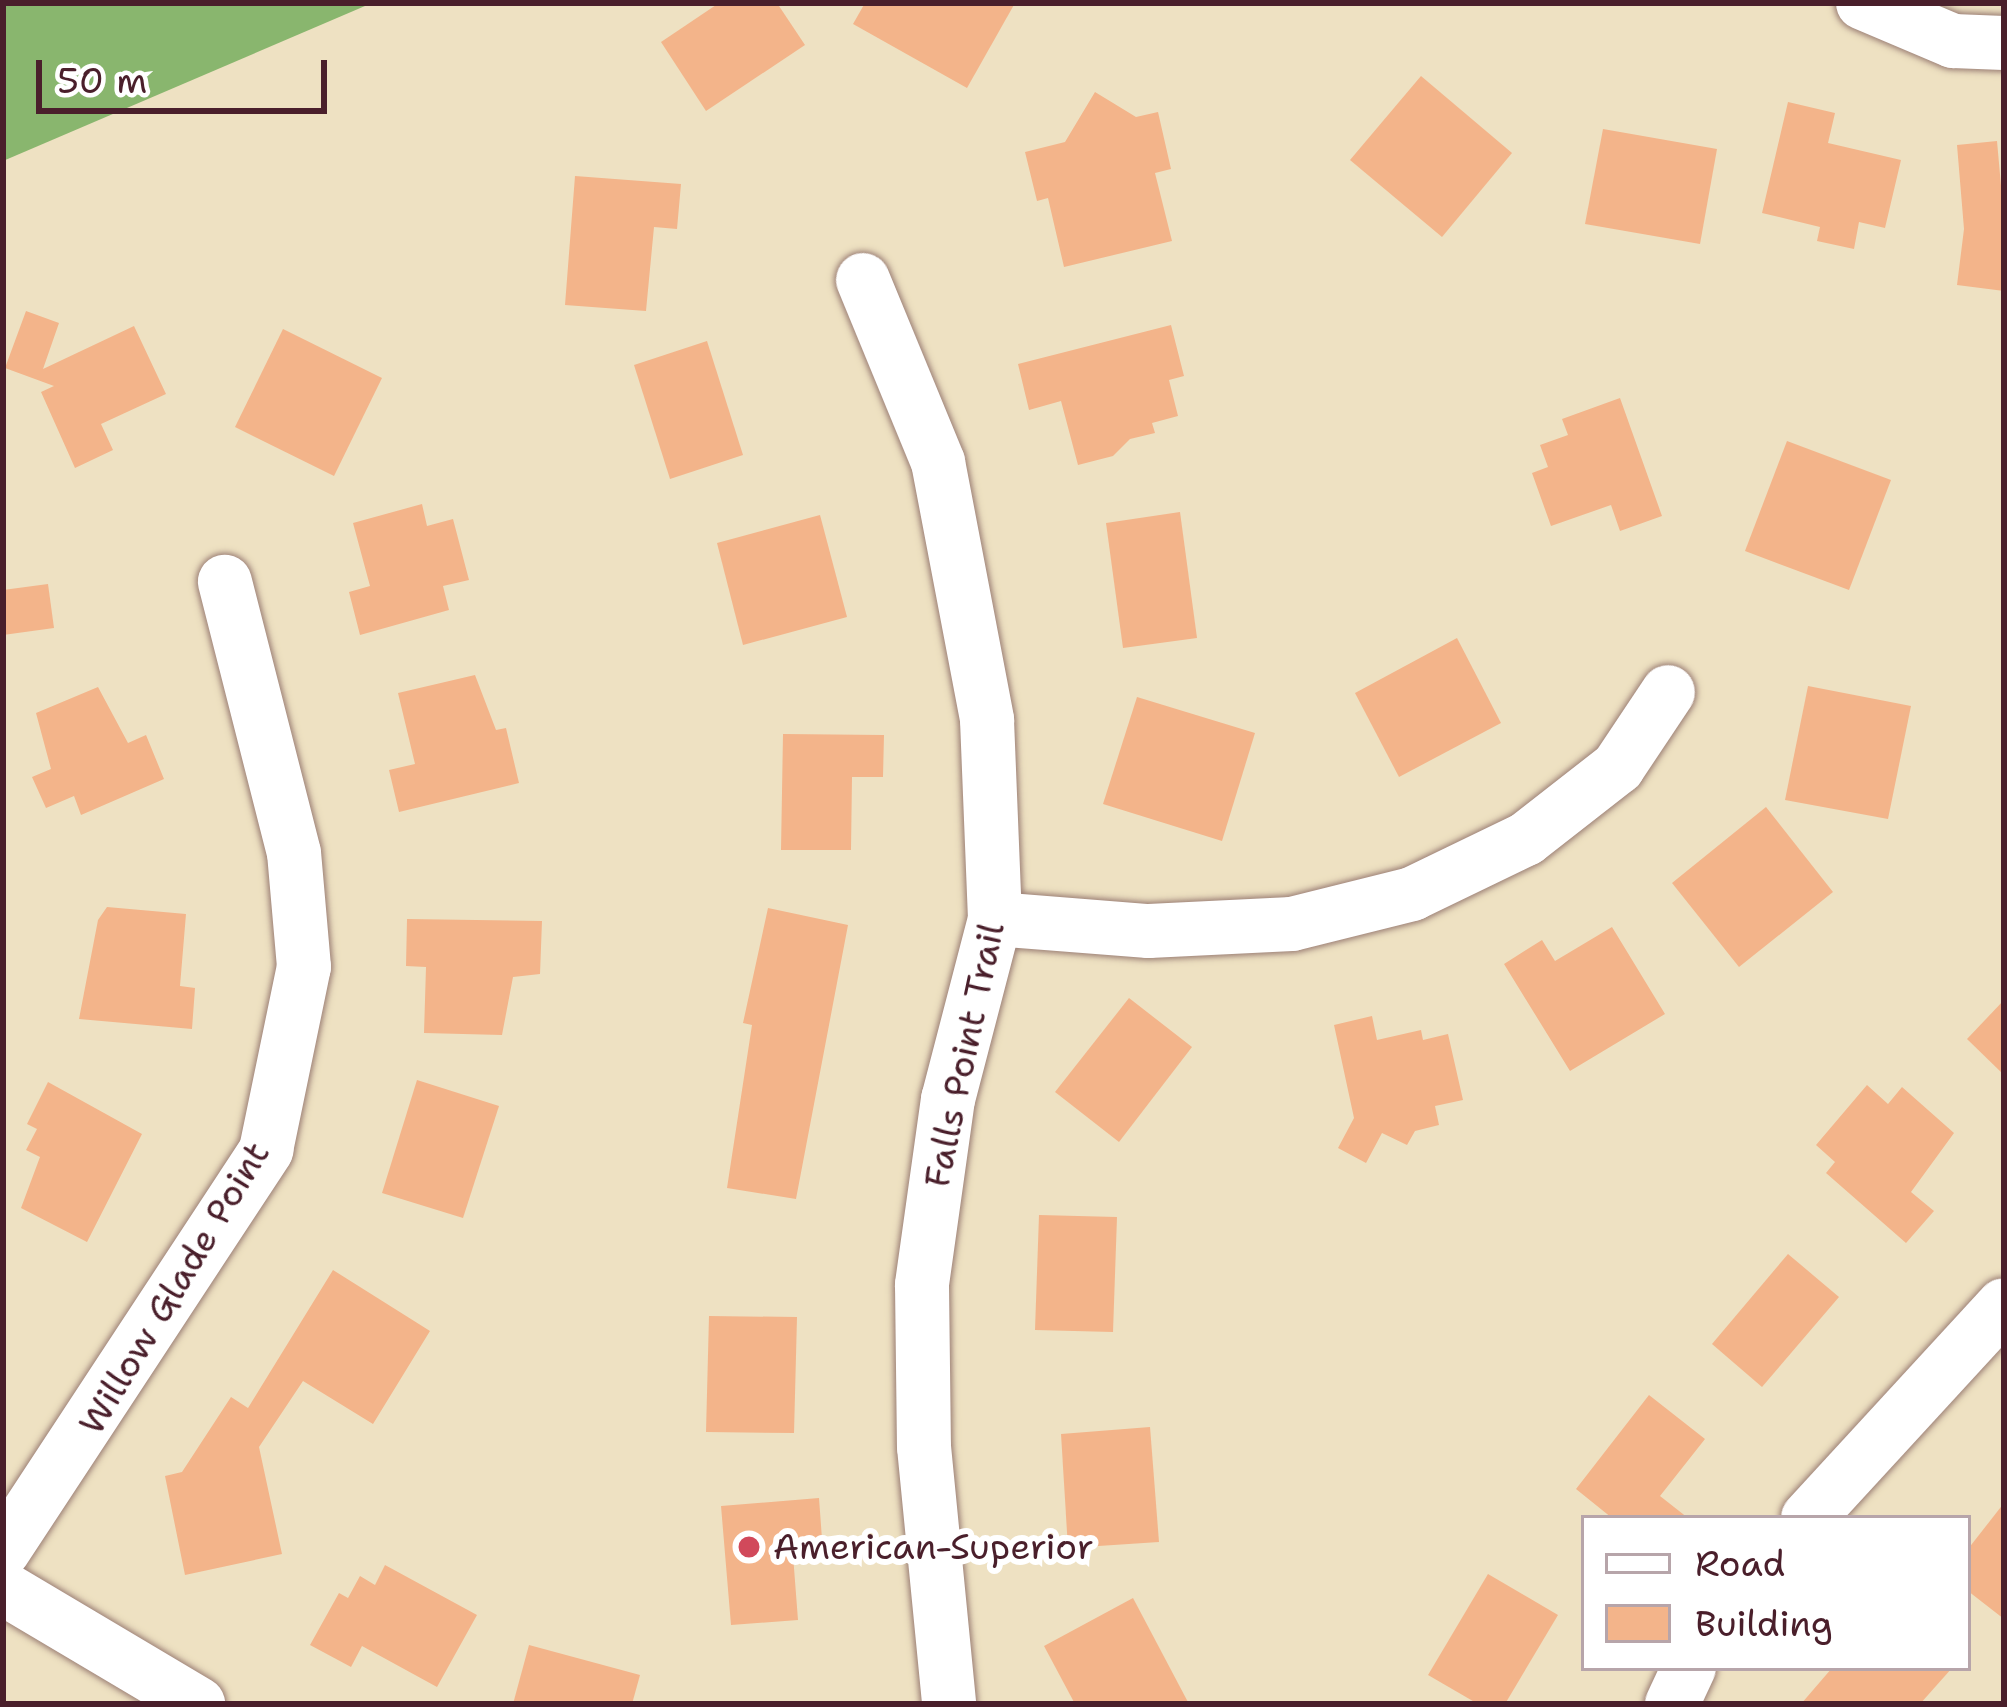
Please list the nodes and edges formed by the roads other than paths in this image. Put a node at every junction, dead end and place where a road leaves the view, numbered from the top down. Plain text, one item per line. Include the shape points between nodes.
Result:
1 (1863, 3) edge
2 (2004, 43) edge
3 (863, 280) dead end
4 (225, 582) dead end
5 (1668, 692) dead end
6 (995, 920) junction
7 (2004, 1305) edge
8 (1811, 1515) edge
9 (3, 1551) edge
10 (3, 1588) edge
11 (1688, 1671) edge
12 (198, 1704) edge
13 (949, 1704) edge
14 (1672, 1704) edge

1 - 2 street via 1953,41
3 - 6 street, Falls Point Trail via 938,462 987,720
4 - 9 street, Willow Glade Point via 294,854 304,967 266,1150
5 - 6 street via 1618,767 1526,839 1412,894 1292,924 1149,932
6 - 13 street, Falls Point Trail via 948,1099 922,1285 924,1447
7 - 8 street
10 - 12 street
11 - 14 street

